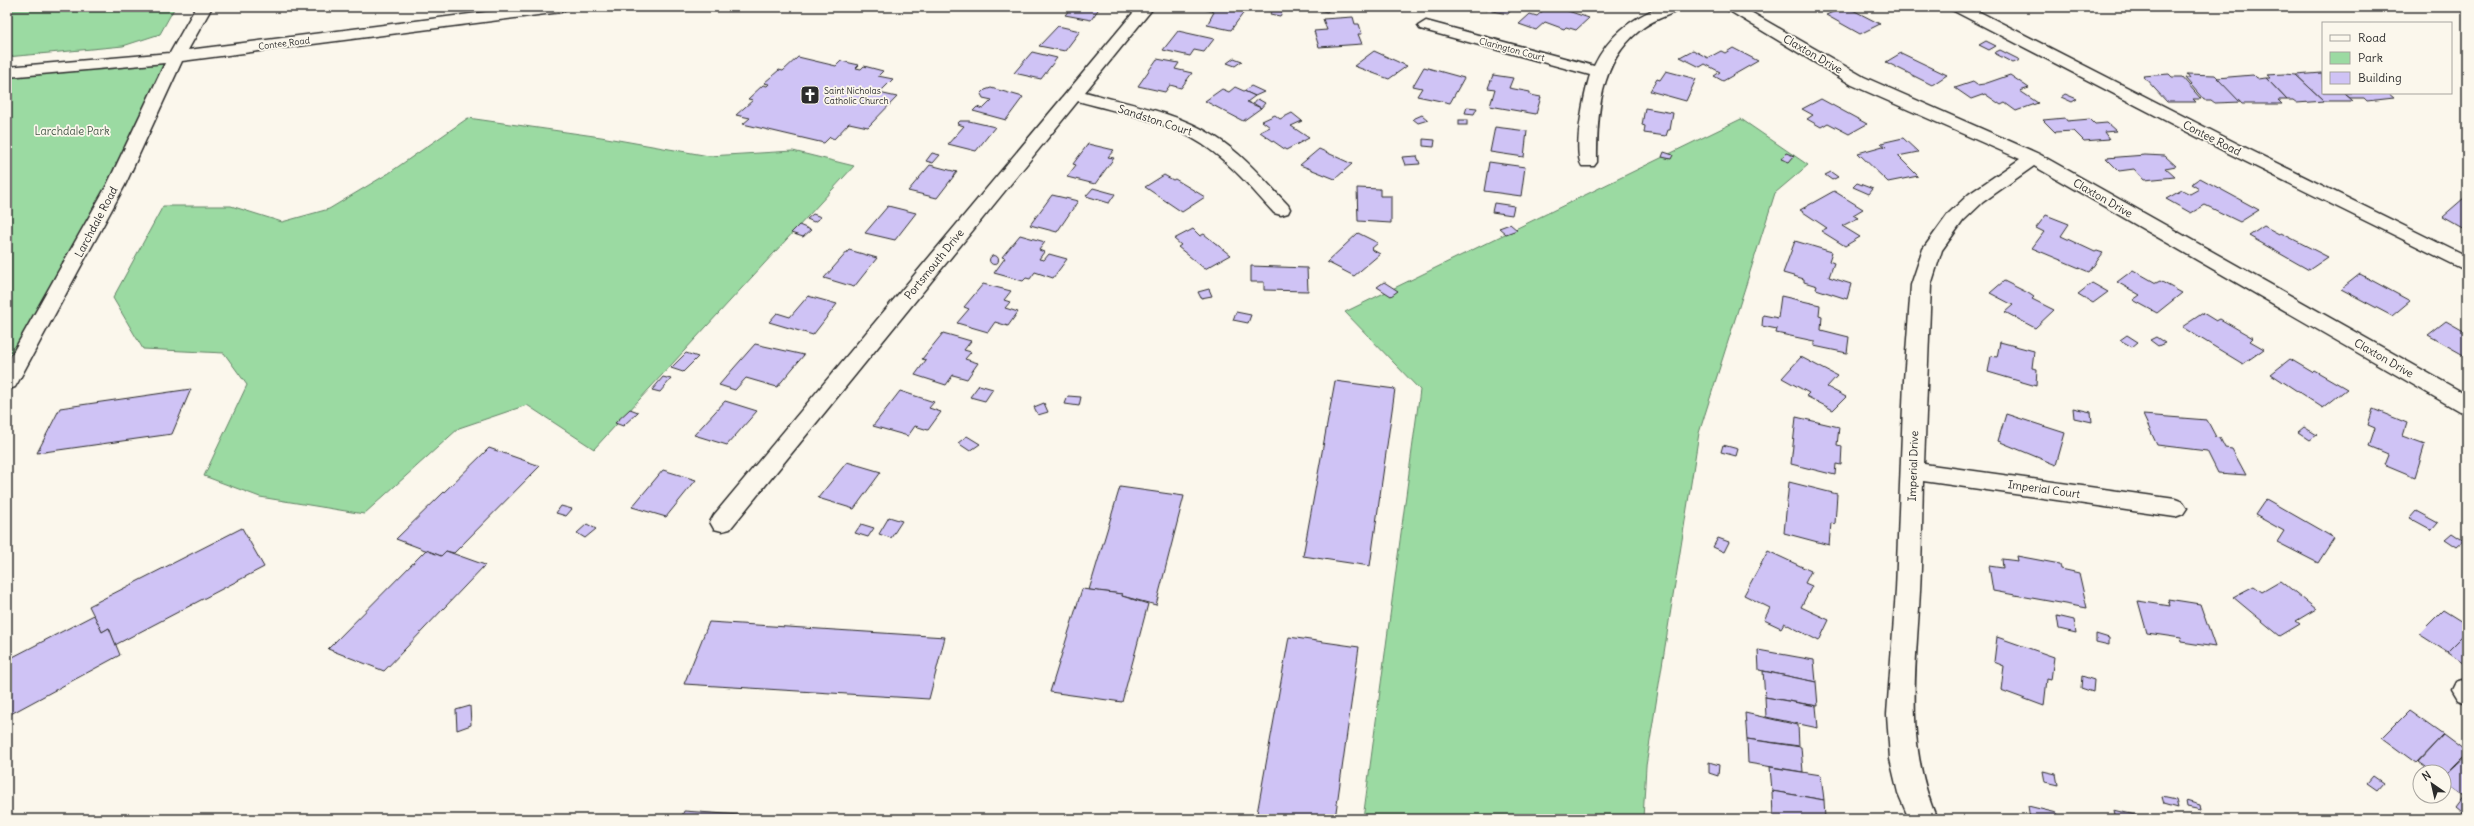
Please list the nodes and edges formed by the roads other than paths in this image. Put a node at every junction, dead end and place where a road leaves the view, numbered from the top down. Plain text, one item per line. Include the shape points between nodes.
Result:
1 (204, 7) edge
2 (561, 7) edge
3 (1146, 7) edge
4 (1674, 7) edge
5 (1731, 7) edge
6 (1958, 7) edge
7 (1426, 26) dead end
8 (176, 57) junction
9 (7, 72) edge
10 (1599, 72) junction
11 (1074, 94) junction
12 (2033, 158) junction
13 (1588, 162) dead end
14 (1281, 209) dead end
15 (2467, 265) edge
16 (7, 382) edge
17 (2467, 405) edge
18 (1913, 471) junction
19 (2175, 508) dead end
20 (722, 522) dead end
21 (1923, 819) edge

1 - 8 street, Larchdale Road
2 - 8 street, Contee Road
3 - 11 street, Portsmouth Drive
4 - 10 street via 1651,16 1623,35
5 - 12 street, Claxton Drive via 1858,81
6 - 15 street, Contee Road via 2284,175
7 - 10 street, Clarington Court
8 - 9 street, Contee Road
8 - 16 street, Larchdale Road via 116,185
10 - 13 street via 1588,127
11 - 14 street, Sandston Court via 1168,121 1196,133 1224,153
11 - 20 street, Portsmouth Drive
12 - 17 street, Claxton Drive
12 - 18 street, Imperial Drive via 1976,198 1956,217 1943,232 1926,264 1918,318
18 - 19 street, Imperial Court
18 - 21 street, Imperial Drive via 1900,714 1904,759 1912,793

